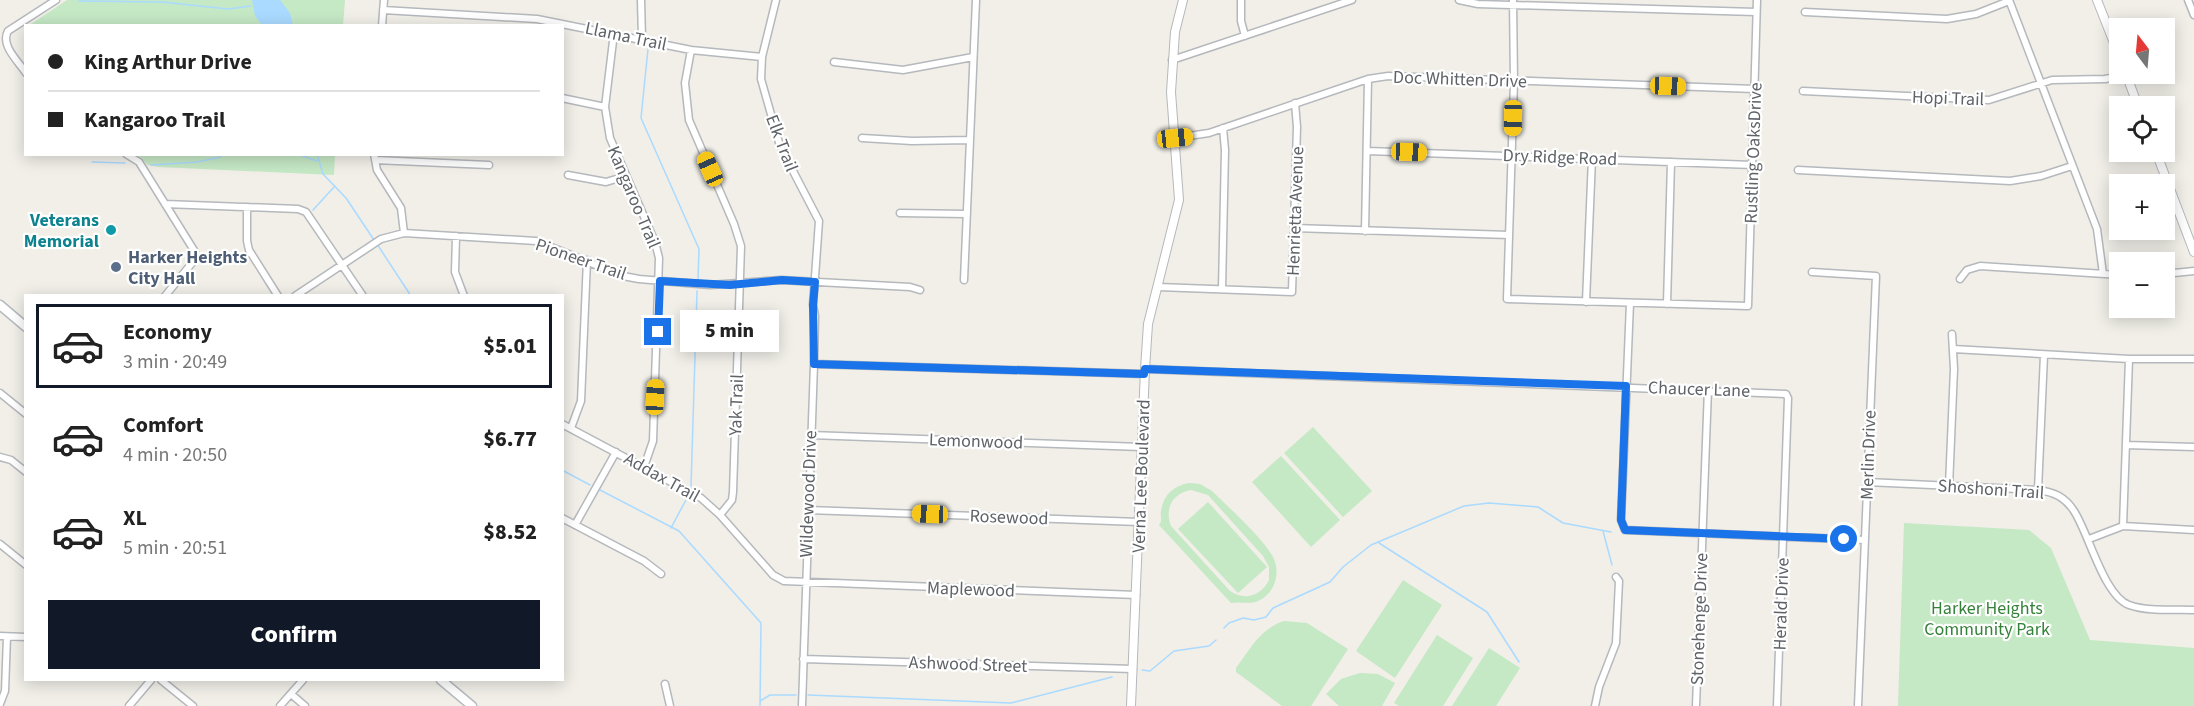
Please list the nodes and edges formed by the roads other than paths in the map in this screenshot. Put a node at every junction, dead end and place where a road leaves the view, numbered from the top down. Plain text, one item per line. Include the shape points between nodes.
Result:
1 (56, 0) edge
2 (384, 0) edge
3 (641, 0) edge
4 (776, 0) edge
5 (976, 0) edge
6 (1183, 0) edge
7 (1241, 0) edge
8 (1352, 0) edge
9 (1459, 0) edge
10 (1757, 0) edge
11 (2097, 0) edge
12 (2188, 0) edge
13 (2009, 1) edge
14 (1513, 2) edge
15 (383, 10) junction
16 (1756, 12) junction
17 (1805, 12) dead end
18 (2194, 15) edge
19 (382, 24) edge
20 (2109, 30) edge
21 (614, 33) junction
22 (1245, 36) junction
23 (642, 39) junction
24 (3, 42) edge
25 (691, 50) junction
26 (762, 57) junction
27 (973, 57) junction
28 (1172, 60) junction
29 (834, 62) dead end
30 (24, 69) edge
31 (2109, 78) edge
32 (1368, 79) junction
33 (1514, 81) junction
34 (2040, 83) junction
35 (1755, 89) junction
36 (1803, 91) dead end
37 (564, 98) edge
38 (1295, 103) junction
39 (605, 107) junction
40 (1222, 128) junction
41 (862, 138) dead end
42 (1175, 138) junction
43 (970, 140) junction
44 (1368, 151) junction
45 (1512, 155) junction
46 (129, 156) edge
47 (374, 157) edge
48 (1592, 158) junction
49 (1671, 162) junction
50 (2160, 162) edge
51 (489, 165) dead end
52 (1752, 165) junction
53 (2072, 166) junction
54 (1798, 170) dead end
55 (568, 175) dead end
56 (626, 176) junction
57 (165, 204) junction
58 (248, 207) junction
59 (900, 213) dead end
60 (967, 214) junction
61 (1294, 228) junction
62 (1365, 231) junction
63 (404, 233) junction
64 (456, 236) junction
65 (1509, 236) junction
66 (2194, 252) edge
67 (586, 260) junction
68 (343, 264) junction
69 (2194, 271) edge
70 (1812, 272) dead end
71 (2175, 273) edge
72 (2103, 274) junction
73 (2109, 274) edge
74 (1960, 279) dead end
75 (964, 280) dead end
76 (660, 281) junction
77 (815, 282) junction
78 (740, 284) junction
79 (1158, 287) junction
80 (1222, 289) junction
81 (920, 290) dead end
82 (167, 294) edge
83 (277, 294) edge
84 (298, 294) edge
85 (362, 294) edge
86 (463, 294) edge
87 (1586, 302) junction
88 (1630, 303) junction
89 (1667, 304) junction
90 (0, 306) edge
91 (24, 325) edge
92 (1952, 334) dead end
93 (1953, 349) junction
94 (2044, 355) junction
95 (2129, 359) junction
96 (2194, 359) edge
97 (814, 364) junction
98 (1144, 372) junction
99 (1626, 386) junction
100 (1708, 389) junction
101 (0, 393) edge
102 (1786, 394) joint
103 (24, 412) edge
104 (564, 425) edge
105 (571, 428) junction
106 (810, 435) junction
107 (2126, 445) junction
108 (1141, 447) junction
109 (2194, 447) edge
110 (616, 452) junction
111 (0, 457) edge
112 (644, 467) junction
113 (24, 470) edge
114 (1867, 482) junction
115 (1949, 486) junction
116 (2038, 490) junction
117 (808, 510) junction
118 (720, 515) junction
119 (564, 520) edge
120 (1139, 522) junction
121 (575, 525) junction
122 (2123, 526) junction
123 (2194, 530) edge
124 (1702, 534) junction
125 (1783, 537) junction
126 (2089, 539) junction
127 (1865, 540) junction
128 (0, 544) edge
129 (24, 564) edge
130 (661, 574) dead end
131 (1616, 577) dead end
132 (806, 583) junction
133 (1136, 595) junction
134 (2194, 610) edge
135 (4, 637) edge
136 (24, 637) edge
137 (803, 659) junction
138 (1133, 669) junction
139 (150, 681) edge
140 (161, 681) edge
141 (302, 681) edge
142 (442, 681) edge
143 (665, 684) dead end
144 (291, 694) junction
145 (0, 704) edge
146 (129, 706) edge
147 (193, 706) edge
148 (280, 706) edge
149 (305, 706) edge
150 (472, 706) edge
151 (670, 706) edge
152 (802, 706) edge
153 (1131, 706) edge
154 (1595, 706) edge
155 (1696, 706) edge
156 (1777, 706) edge
157 (1858, 706) edge

1 - 24 street via 8,31
2 - 15 street
3 - 23 street
4 - 26 street, Elk Trail
5 - 27 street
6 - 28 street, Verna Lee Boulevard
7 - 22 street
8 - 22 street
9 - 14 street via 1478,4
10 - 16 street, Rustling OaksDrive
11 - 20 street
12 - 18 street
13 - 17 street via 1947,19
13 - 34 street
14 - 16 street
14 - 33 street
15 - 19 street
15 - 21 street, Llama Trail via 537,19
16 - 35 street, Rustling OaksDrive
21 - 23 street, Llama Trail
21 - 39 street, Kangaroo Trail
22 - 28 street
23 - 25 street, Llama Trail
24 - 30 street
25 - 26 street, Llama Trail
25 - 78 street, Yak Trail via 685,83 686,107 741,246
26 - 77 street, Elk Trail via 763,89 780,146 817,212
27 - 29 street via 903,70
27 - 43 street
28 - 42 street, Verna Lee Boulevard
31 - 34 street, Hopi Trail
32 - 33 street, Doc Whitten Drive via 1388,76
32 - 38 street, Doc Whitten Drive
32 - 44 street
33 - 35 street, Doc Whitten Drive
33 - 45 street
34 - 36 street, Hopi Trail via 2004,97 1979,100
34 - 53 street
35 - 52 street, Rustling OaksDrive
37 - 39 street
38 - 40 street, Doc Whitten Drive
38 - 61 street, Henrietta Avenue
39 - 56 street, Kangaroo Trail via 610,138
40 - 42 street, Doc Whitten Drive
40 - 80 street
41 - 43 street
42 - 79 street, Verna Lee Boulevard via 1179,200
43 - 60 street
44 - 45 street, Dry Ridge Road
44 - 62 street
45 - 48 street, Dry Ridge Road
45 - 65 street
46 - 57 street via 139,162
47 - 51 street
47 - 63 street via 400,208
48 - 49 street, Dry Ridge Road
48 - 87 street
49 - 52 street, Dry Ridge Road
49 - 89 street
50 - 66 street
52 - 89 street, Rustling OaksDrive via 1748,306
53 - 54 street via 2010,181
53 - 72 street via 2097,229
55 - 56 street via 606,182
56 - 76 street, Kangaroo Trail via 655,242
57 - 58 street
57 - 82 street via 192,246 195,258
58 - 68 street via 306,212
58 - 83 street via 249,250
59 - 60 street
60 - 75 street
61 - 62 street
61 - 80 street, Henrietta Avenue via 1292,292
62 - 65 street
63 - 64 street, Pioneer Trail
63 - 68 street, Pioneer Trail via 381,239
64 - 67 street, Pioneer Trail via 536,241
64 - 86 street via 455,272
65 - 87 street via 1507,299
67 - 76 street, Pioneer Trail via 623,276
67 - 105 street via 581,401
68 - 84 street, Pioneer Trail
68 - 85 street
69 - 71 street
70 - 114 street, Merlin Drive via 1876,276
72 - 73 street
72 - 74 street via 1980,266 1967,270
76 - 78 street, Pioneer Trail
76 - 112 street, Kangaroo Trail via 653,441
77 - 78 street, Pioneer Trail
77 - 81 street, Pioneer Trail
77 - 97 street, Wildewood Drive
78 - 118 street, Yak Trail via 734,492
79 - 80 street, Henrietta Avenue
79 - 98 street, Verna Lee Boulevard via 1148,324
87 - 88 street
88 - 89 street
88 - 99 street
90 - 91 main road
92 - 93 street
93 - 94 street
93 - 115 street
94 - 95 street
94 - 116 street
95 - 96 street
95 - 107 street
97 - 98 street, Chaucer Lane
97 - 106 street, Wildewood Drive
98 - 99 street, Chaucer Lane
98 - 108 street, Verna Lee Boulevard
99 - 100 street, Chaucer Lane
99 - 124 street via 1622,526 1629,532
100 - 102 street, Chaucer Lane
100 - 124 street, Stonehenge Drive
101 - 103 street
102 - 125 street, Herald Drive
104 - 105 street, Addax Trail
105 - 110 street, Addax Trail
106 - 108 street, Lemonwood
106 - 117 street, Wildewood Drive
107 - 109 street
107 - 122 street
108 - 120 street, Verna Lee Boulevard
110 - 112 street, Addax Trail
110 - 121 street
111 - 113 street
112 - 118 street, Addax Trail via 701,498
114 - 115 street, Shoshoni Trail
114 - 127 street, Merlin Drive
115 - 116 street, Shoshoni Trail
116 - 126 street, Shoshoni Trail via 2056,494 2069,503
117 - 120 street, Rosewood
117 - 132 street, Wildewood Drive
118 - 132 street, Addax Trail via 773,575 784,581
119 - 121 street
120 - 133 street, Verna Lee Boulevard
121 - 130 street
122 - 123 street
122 - 126 street
124 - 125 street
124 - 155 street, Stonehenge Drive
125 - 127 street
125 - 156 street, Herald Drive
126 - 134 street, Shoshoni Trail via 2110,589 2122,602 2144,608
127 - 157 street, Merlin Drive
128 - 129 street
131 - 154 street via 1616,643
132 - 133 street, Maplewood
132 - 137 street, Wildewood Drive
133 - 138 street, Verna Lee Boulevard
135 - 136 street
135 - 145 street via 5,691
137 - 138 street, Ashwood Street
137 - 152 street, Wildewood Drive
138 - 153 street, Verna Lee Boulevard
139 - 146 street
140 - 147 street
141 - 144 street
142 - 150 main road
143 - 151 street
144 - 148 street
144 - 149 street

